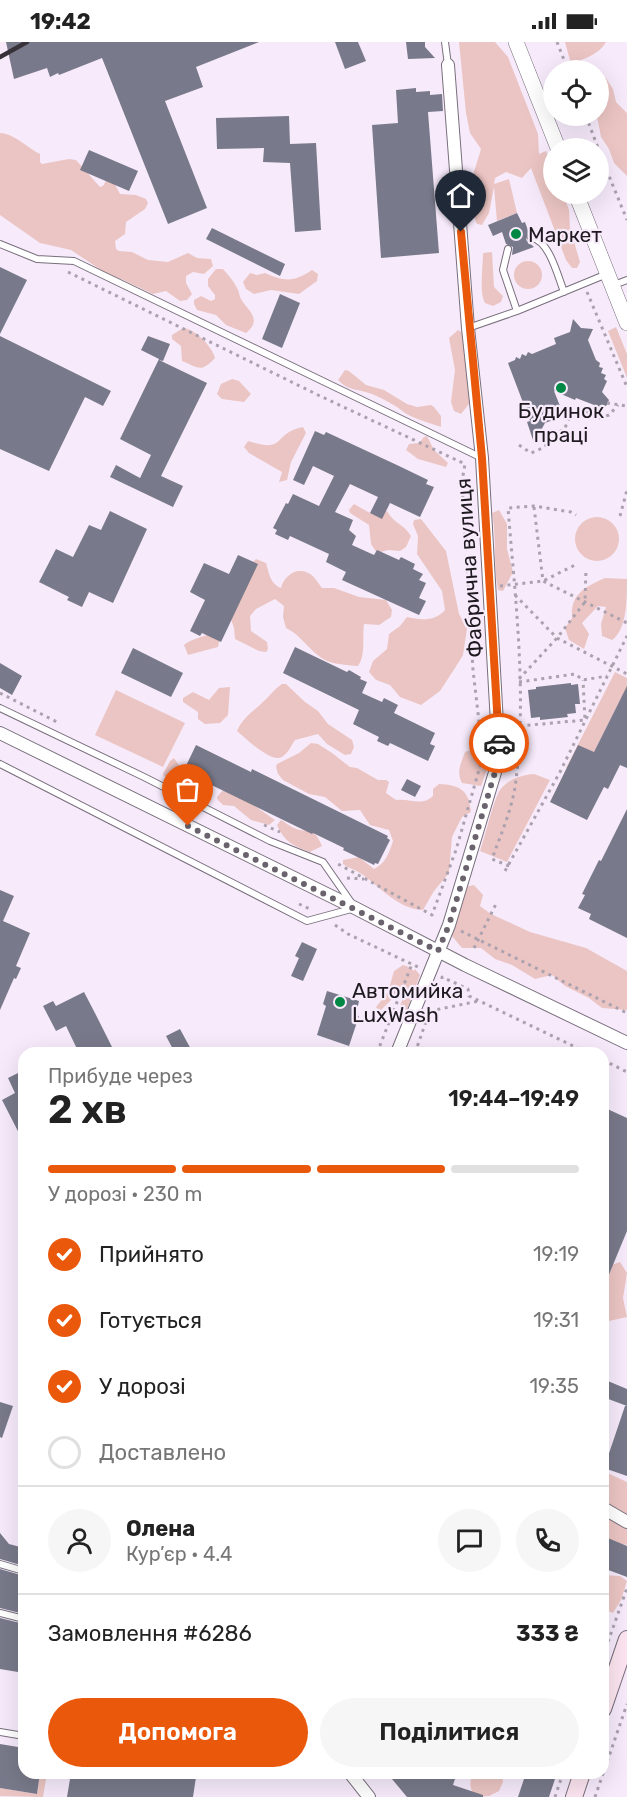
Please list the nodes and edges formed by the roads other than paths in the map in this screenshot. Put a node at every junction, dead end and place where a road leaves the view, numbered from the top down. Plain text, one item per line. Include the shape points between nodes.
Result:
1 (445, 42) edge
2 (516, 42) edge
3 (448, 65) joint
4 (554, 138) edge
5 (580, 204) edge
6 (531, 238) dead end
7 (0, 244) edge
8 (508, 249) dead end
9 (610, 280) junction
10 (627, 280) edge
11 (564, 292) junction
12 (517, 311) junction
13 (627, 323) edge
14 (468, 328) junction
15 (482, 458) junction
16 (0, 708) edge
17 (0, 733) edge
18 (0, 764) edge
19 (355, 908) junction
20 (438, 951) junction
21 (627, 1043) edge
22 (399, 1047) edge
23 (609, 1512) edge
24 (627, 1522) edge
25 (0, 1564) edge
26 (18, 1570) edge
27 (0, 1613) edge
28 (18, 1618) edge
29 (627, 1639) edge
30 (609, 1692) edge
31 (0, 1732) edge
32 (18, 1735) edge
33 (355, 1779) edge
34 (580, 1779) edge
35 (369, 1797) edge
36 (574, 1797) edge

1 - 3 lane
2 - 4 street
3 - 14 street, Фабрична вулиця
5 - 9 street
6 - 11 lane via 540,240 545,247
7 - 15 lane via 37,259 74,261
8 - 12 lane via 503,270
9 - 10 lane
9 - 11 lane
9 - 13 street
11 - 12 lane
12 - 14 lane
14 - 15 street, Фабрична вулиця
15 - 20 street, Фабрична вулиця via 499,759
16 - 19 lane via 270,841 323,862
17 - 19 street
18 - 19 lane via 307,921
19 - 20 street
20 - 21 street
20 - 22 street, Фабрична вулиця
23 - 24 street
25 - 26 lane
27 - 28 lane
29 - 30 main road
31 - 32 lane
33 - 35 street
34 - 36 main road

